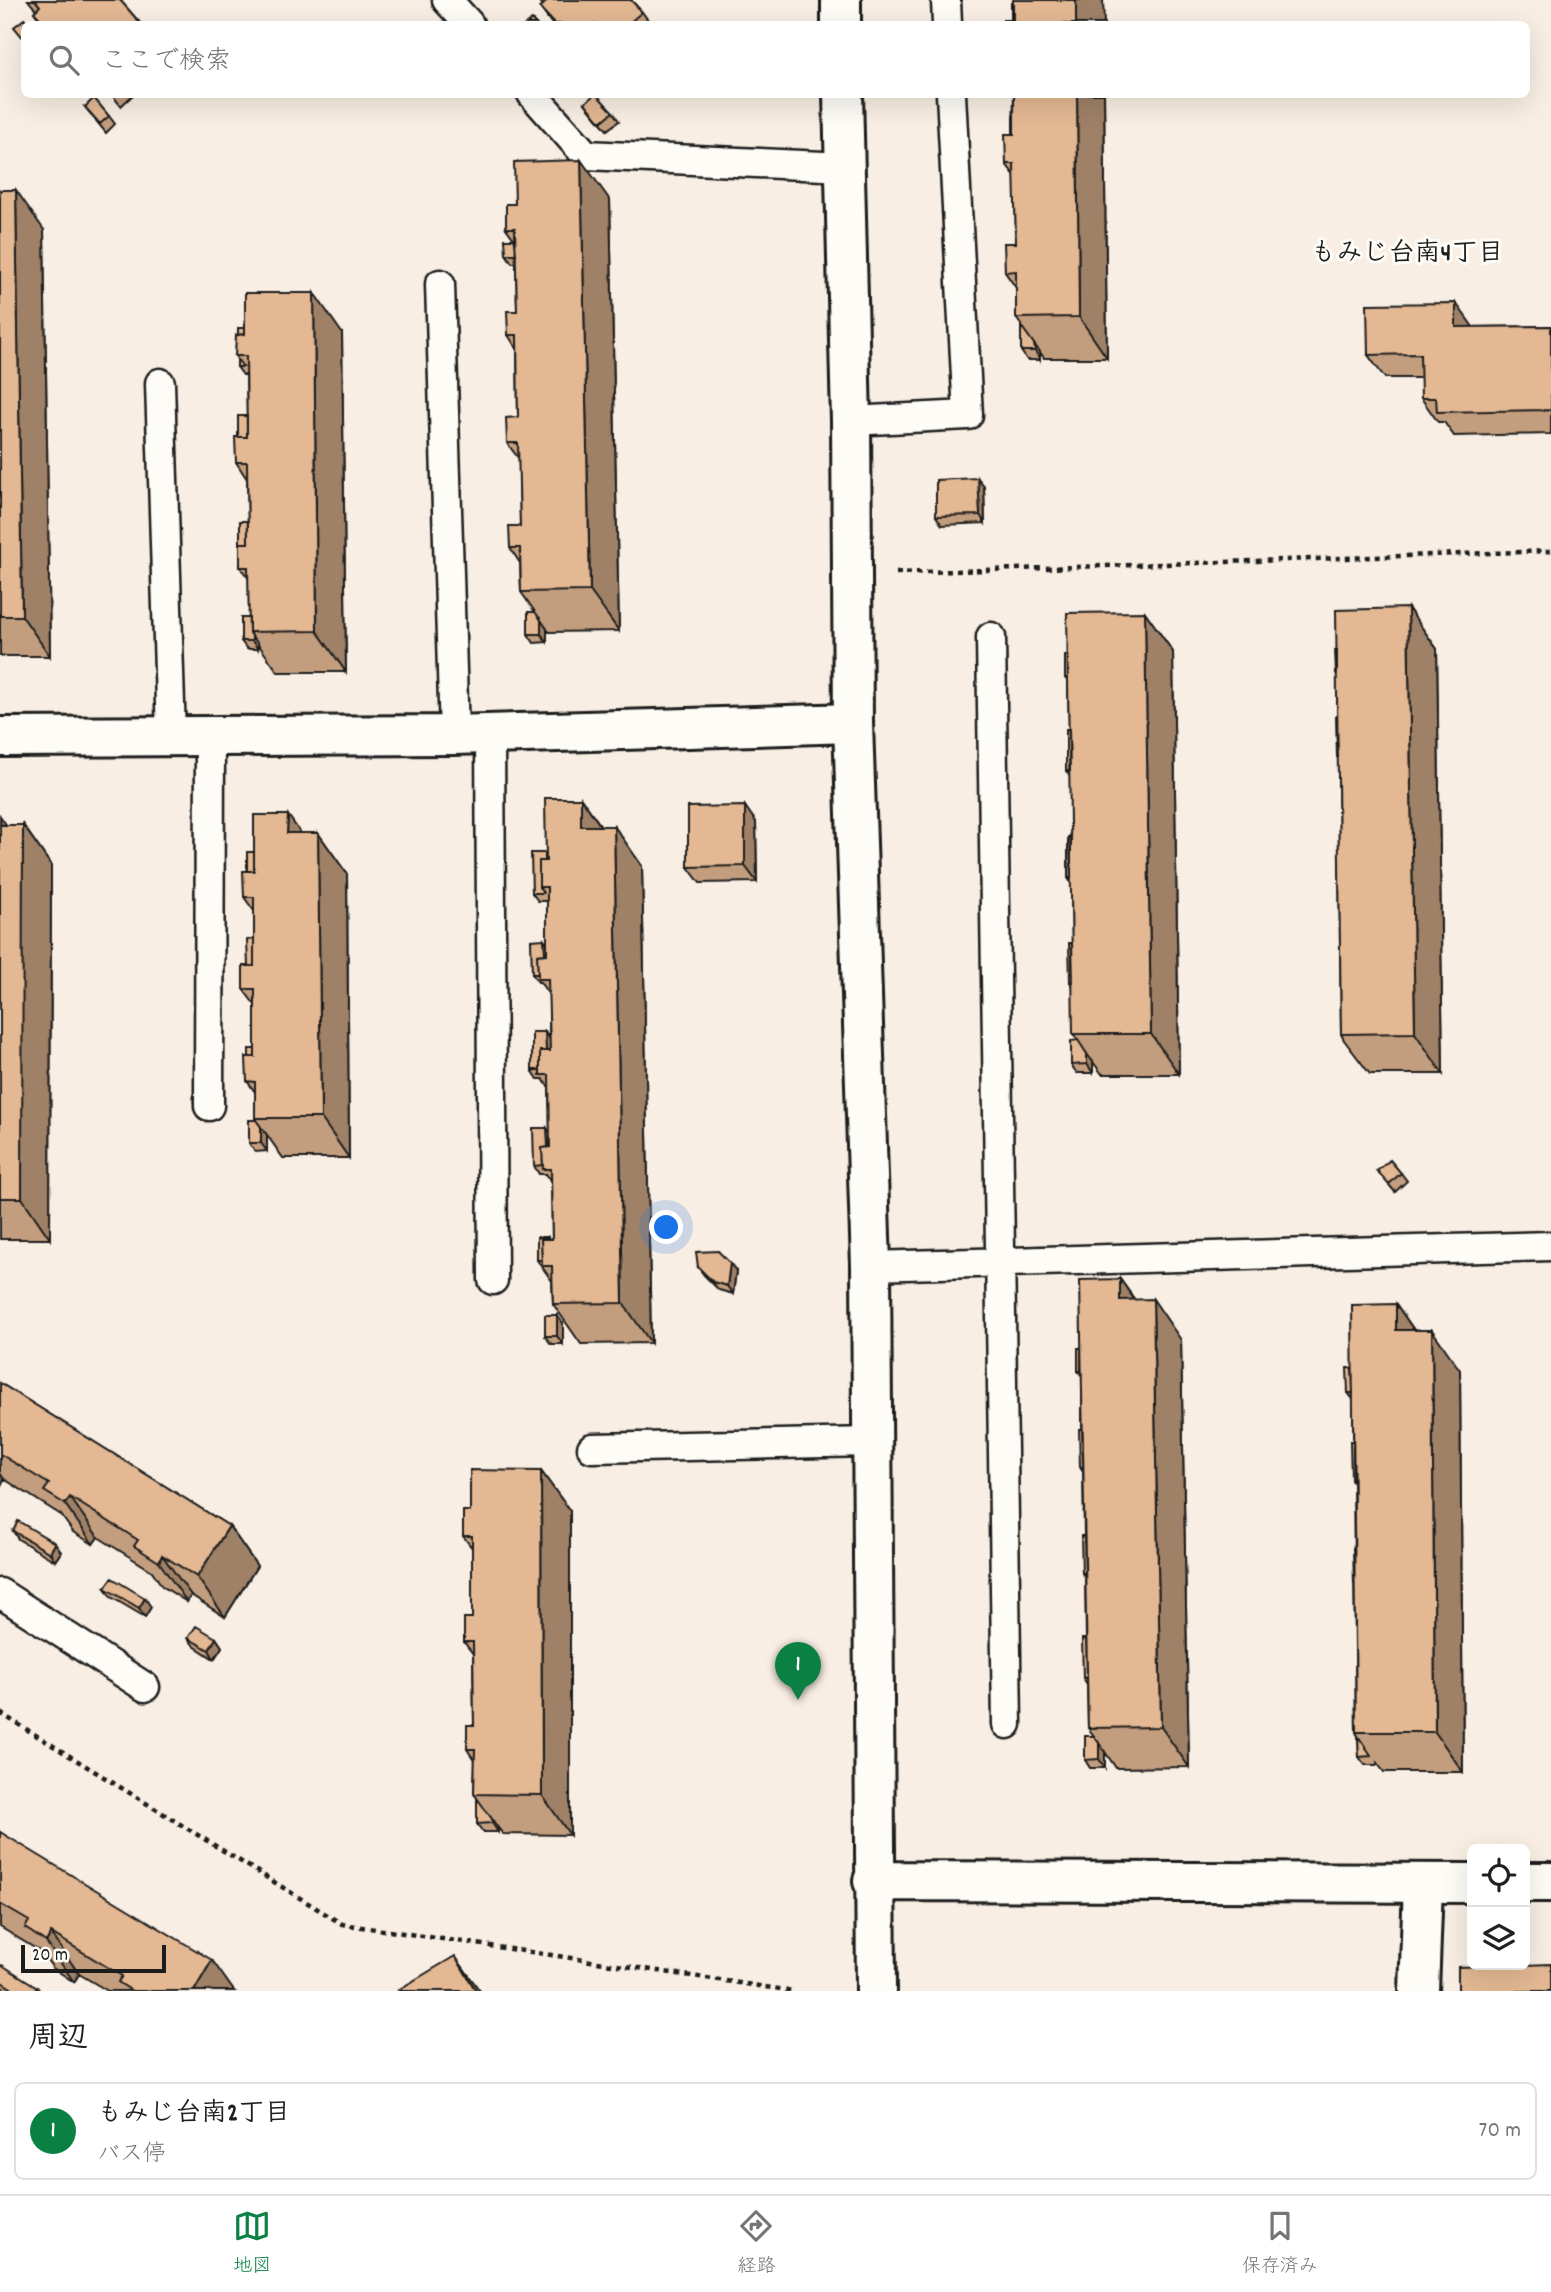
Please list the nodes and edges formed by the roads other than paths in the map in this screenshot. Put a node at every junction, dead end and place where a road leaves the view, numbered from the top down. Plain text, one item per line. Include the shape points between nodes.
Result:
1 (447, 0) edge
2 (841, 0) edge
3 (946, 0) edge
4 (466, 21) edge
5 (841, 21) edge
6 (947, 21) edge
7 (536, 98) edge
8 (843, 98) edge
9 (951, 98) edge
10 (845, 167) junction
11 (440, 284) dead end
12 (160, 383) dead end
13 (851, 421) junction
14 (991, 637) dead end
15 (853, 723) junction
16 (472, 734) junction
17 (171, 736) junction
18 (210, 736) junction
19 (0, 737) edge
20 (209, 1106) dead end
21 (1551, 1246) edge
22 (999, 1262) junction
23 (871, 1266) junction
24 (493, 1280) dead end
25 (871, 1442) junction
26 (592, 1448) dead end
27 (0, 1593) edge
28 (145, 1687) dead end
29 (1007, 1724) dead end
30 (873, 1881) junction
31 (1530, 1882) edge
32 (1551, 1882) edge
33 (1467, 1883) edge
34 (1423, 1884) junction
35 (876, 1991) edge
36 (1419, 1991) edge

1 - 4 lane
2 - 5 street
3 - 6 lane
7 - 10 lane via 586,155
8 - 10 street
9 - 13 lane via 968,415
10 - 13 street
11 - 16 lane
12 - 17 lane
13 - 15 street
14 - 22 lane
15 - 16 street
15 - 23 street
16 - 18 street
16 - 24 lane
17 - 18 street
17 - 19 street
18 - 20 lane
21 - 22 lane
22 - 23 lane
22 - 29 lane
23 - 25 street
25 - 26 lane
25 - 30 street
27 - 28 lane
30 - 34 street
30 - 35 street
31 - 32 street
33 - 34 street
34 - 36 street

